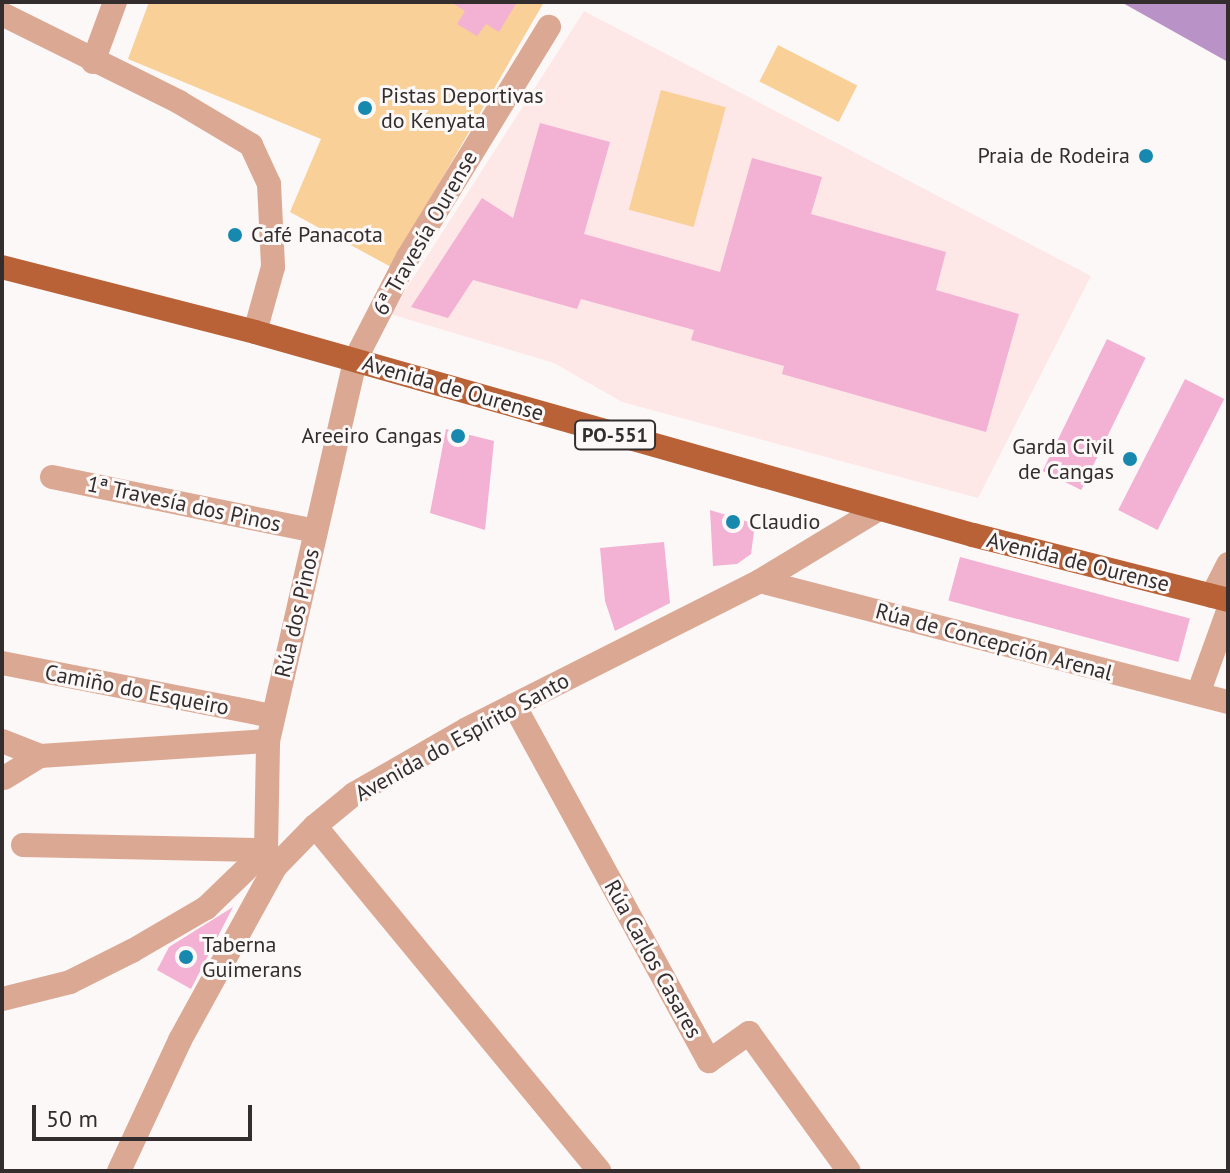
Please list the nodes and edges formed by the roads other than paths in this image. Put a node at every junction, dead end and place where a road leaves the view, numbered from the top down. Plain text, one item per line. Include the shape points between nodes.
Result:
1 (115, 2) edge
2 (2, 14) edge
3 (549, 27) dead end
4 (93, 62) junction
5 (2, 267) edge
6 (255, 332) junction
7 (355, 360) junction
8 (52, 477) dead end
9 (879, 509) junction
10 (316, 531) junction
11 (1228, 564) edge
12 (760, 581) junction
13 (1223, 603) edge
14 (2, 663) edge
15 (1198, 694) junction
16 (1228, 702) edge
17 (514, 705) junction
18 (272, 716) junction
19 (2, 741) edge
20 (268, 741) junction
21 (40, 756) junction
22 (4, 778) dead end
23 (315, 826) junction
24 (23, 845) dead end
25 (271, 858) junction
26 (2, 999) edge
27 (119, 1171) edge
28 (599, 1171) edge
29 (849, 1171) edge

1 - 4 street
2 - 4 street
3 - 7 street, 6ª Travesía Ourense via 408,257
4 - 6 street via 251,145 269,184 273,267
5 - 6 main road, Avenida de Ourense / PO-551
6 - 7 main road, Avenida de Ourense / PO-551
7 - 9 main road, Avenida de Ourense / PO-551
7 - 10 street, Rúa dos Pinos
8 - 10 street, 1ª Travesía dos Pinos
9 - 12 street, Avenida do Espírito Santo
9 - 13 main road, Avenida de Ourense / PO-551
10 - 18 street, Rúa dos Pinos
11 - 13 street
12 - 15 street, Rúa de Concepción Arenal
12 - 17 street, Avenida do Espírito Santo
13 - 15 street
14 - 18 street, Camiño do Esqueiro
15 - 16 street, Rúa de Concepción Arenal
17 - 23 street, Avenida do Espírito Santo via 354,794
17 - 29 street, Rúa Carlos Casares via 709,1061 749,1033
18 - 20 street, Rúa dos Pinos
19 - 21 street
20 - 21 street
20 - 25 street, Rúa dos Pinos
21 - 22 street
23 - 25 street, Avenida do Espírito Santo
23 - 28 street
24 - 25 street
25 - 26 street via 206,908 132,951 70,982
25 - 27 street, Avenida do Espírito Santo

